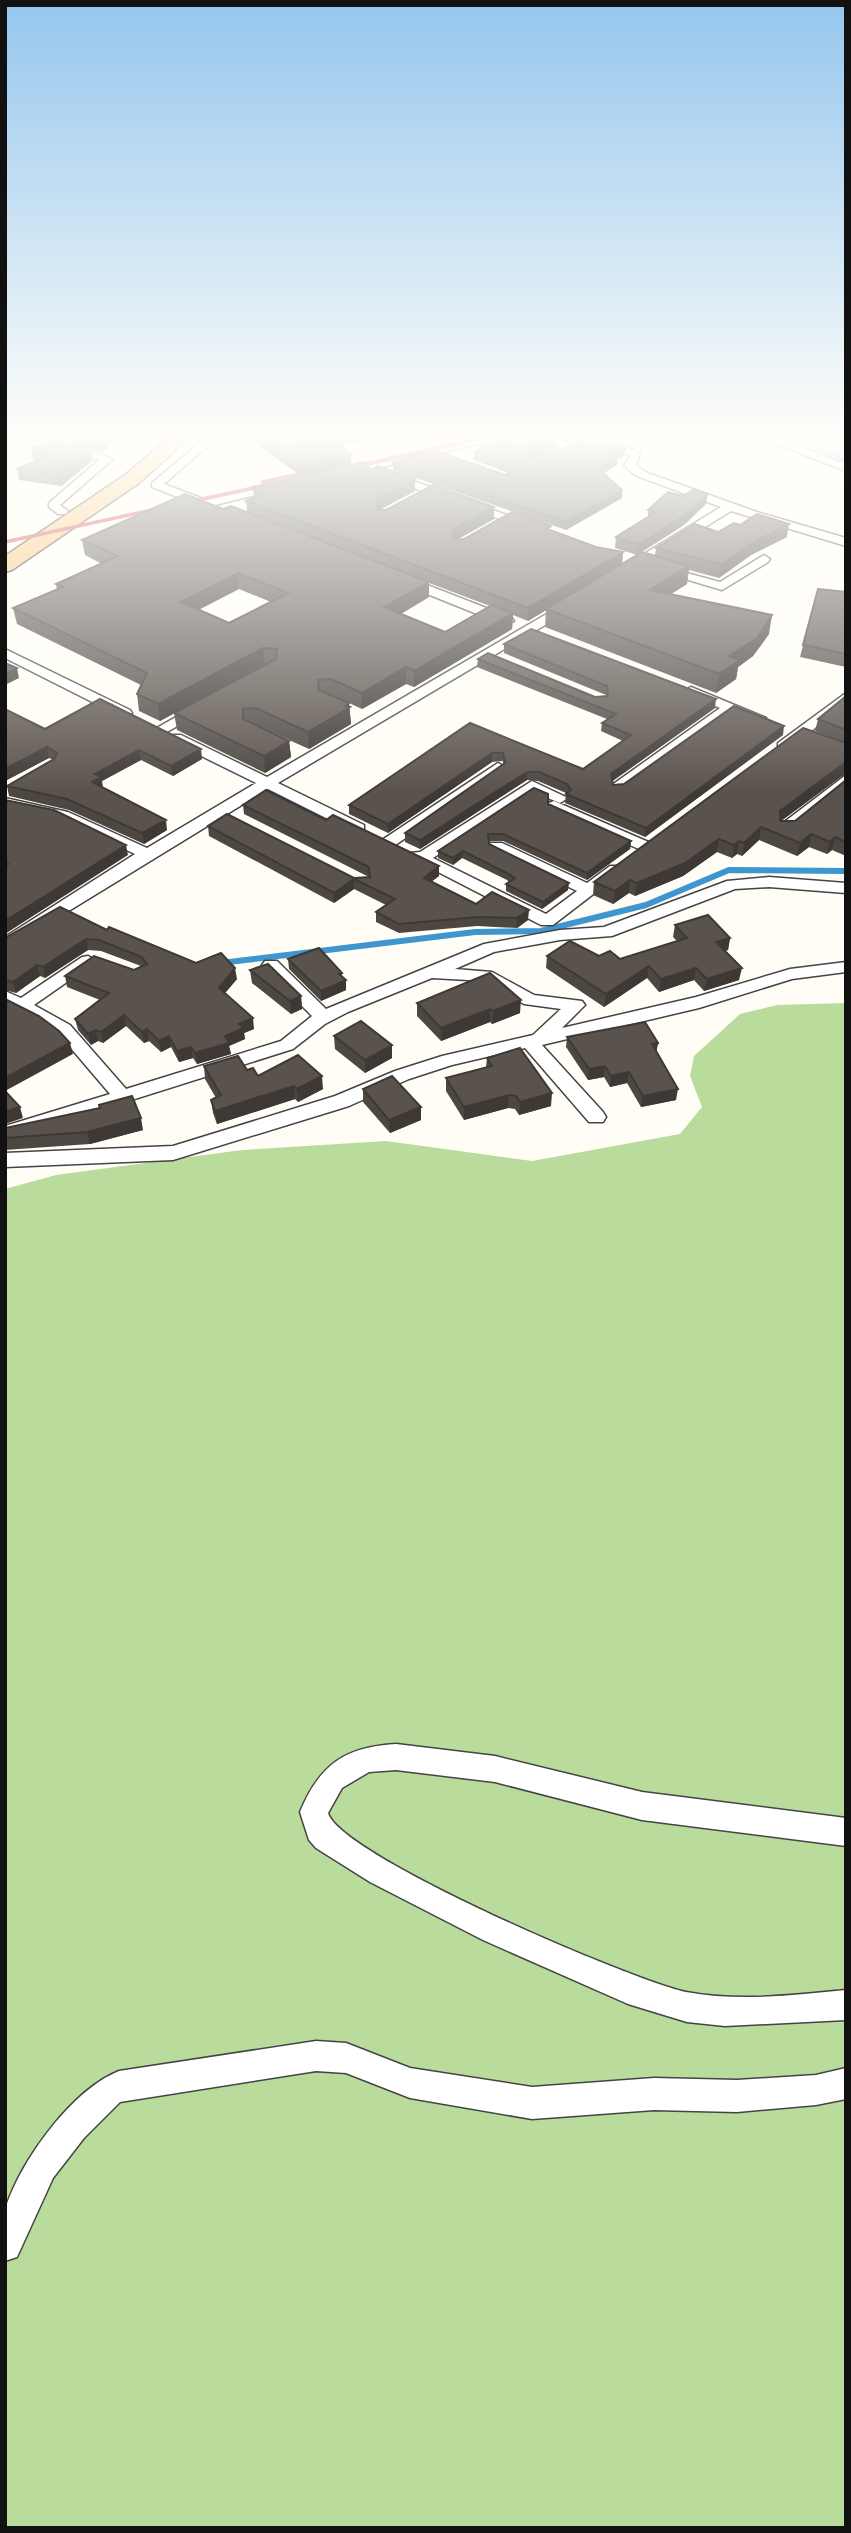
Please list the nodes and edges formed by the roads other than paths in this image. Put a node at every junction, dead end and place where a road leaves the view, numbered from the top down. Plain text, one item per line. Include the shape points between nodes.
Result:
1 (641, 556) edge
2 (764, 559) dead end
3 (632, 561) junction
4 (396, 577) edge
5 (615, 577) edge
6 (581, 598) edge
7 (534, 631) junction
8 (5, 653) edge
9 (680, 687) edge
10 (846, 698) edge
11 (215, 700) edge
12 (730, 707) junction
13 (349, 711) edge
14 (371, 721) junction
15 (148, 724) junction
16 (794, 731) junction
17 (766, 758) edge
18 (498, 767) edge
19 (846, 779) edge
20 (266, 783) junction
21 (617, 789) edge
22 (5, 803) edge
23 (219, 811) junction
24 (243, 823) edge
25 (785, 829) edge
26 (388, 843) junction
27 (496, 846) edge
28 (147, 854) junction
29 (421, 859) junction
30 (846, 888) edge
31 (589, 890) junction
32 (547, 921) junction
33 (561, 935) junction
34 (5, 945) edge
35 (105, 961) edge
36 (271, 965) edge
37 (846, 967) edge
38 (428, 972) junction
39 (5, 997) edge
40 (23, 1005) junction
41 (323, 1017) junction
42 (533, 1042) junction
43 (124, 1098) junction
44 (596, 1117) dead end
45 (5, 1133) edge
46 (5, 1160) edge
47 (846, 1832) edge
48 (846, 2005) edge
49 (846, 2083) edge
50 (5, 2245) edge

1 - 3 street
2 - 3 street via 722,586
3 - 5 street
4 - 7 street
6 - 7 street
7 - 14 street
8 - 15 street
9 - 12 street
10 - 16 street
11 - 15 street
12 - 16 street
12 - 21 street
13 - 14 street
14 - 20 street via 303,755
15 - 20 street
16 - 17 street
18 - 26 street
19 - 25 street
20 - 23 street
20 - 26 street
22 - 28 street via 48,808 74,817
23 - 24 street
23 - 28 street
26 - 29 street
27 - 31 street
28 - 34 street
29 - 31 street via 532,786 557,802 652,843
29 - 32 street
30 - 33 street via 733,884 606,932
31 - 32 street
32 - 33 street
33 - 38 street via 490,948
35 - 40 street via 94,957
36 - 41 street
37 - 42 street via 790,974 699,1002
38 - 41 street
38 - 42 street via 480,974 530,1000 576,1005
39 - 40 street
40 - 43 street via 64,1029
41 - 43 street via 287,1045
42 - 44 street
42 - 46 street via 449,1060 342,1101 173,1153
43 - 45 street
47 - 48 street via 642,1807 495,1769 396,1757 366,1759 347,1768 332,1779 314,1812 326,1838 381,1875 645,1997 740,2013
49 - 50 street via 737,2096 654,2094 532,2103 410,2082 346,2058 316,2056 119,2087 90,2108 43,2167

